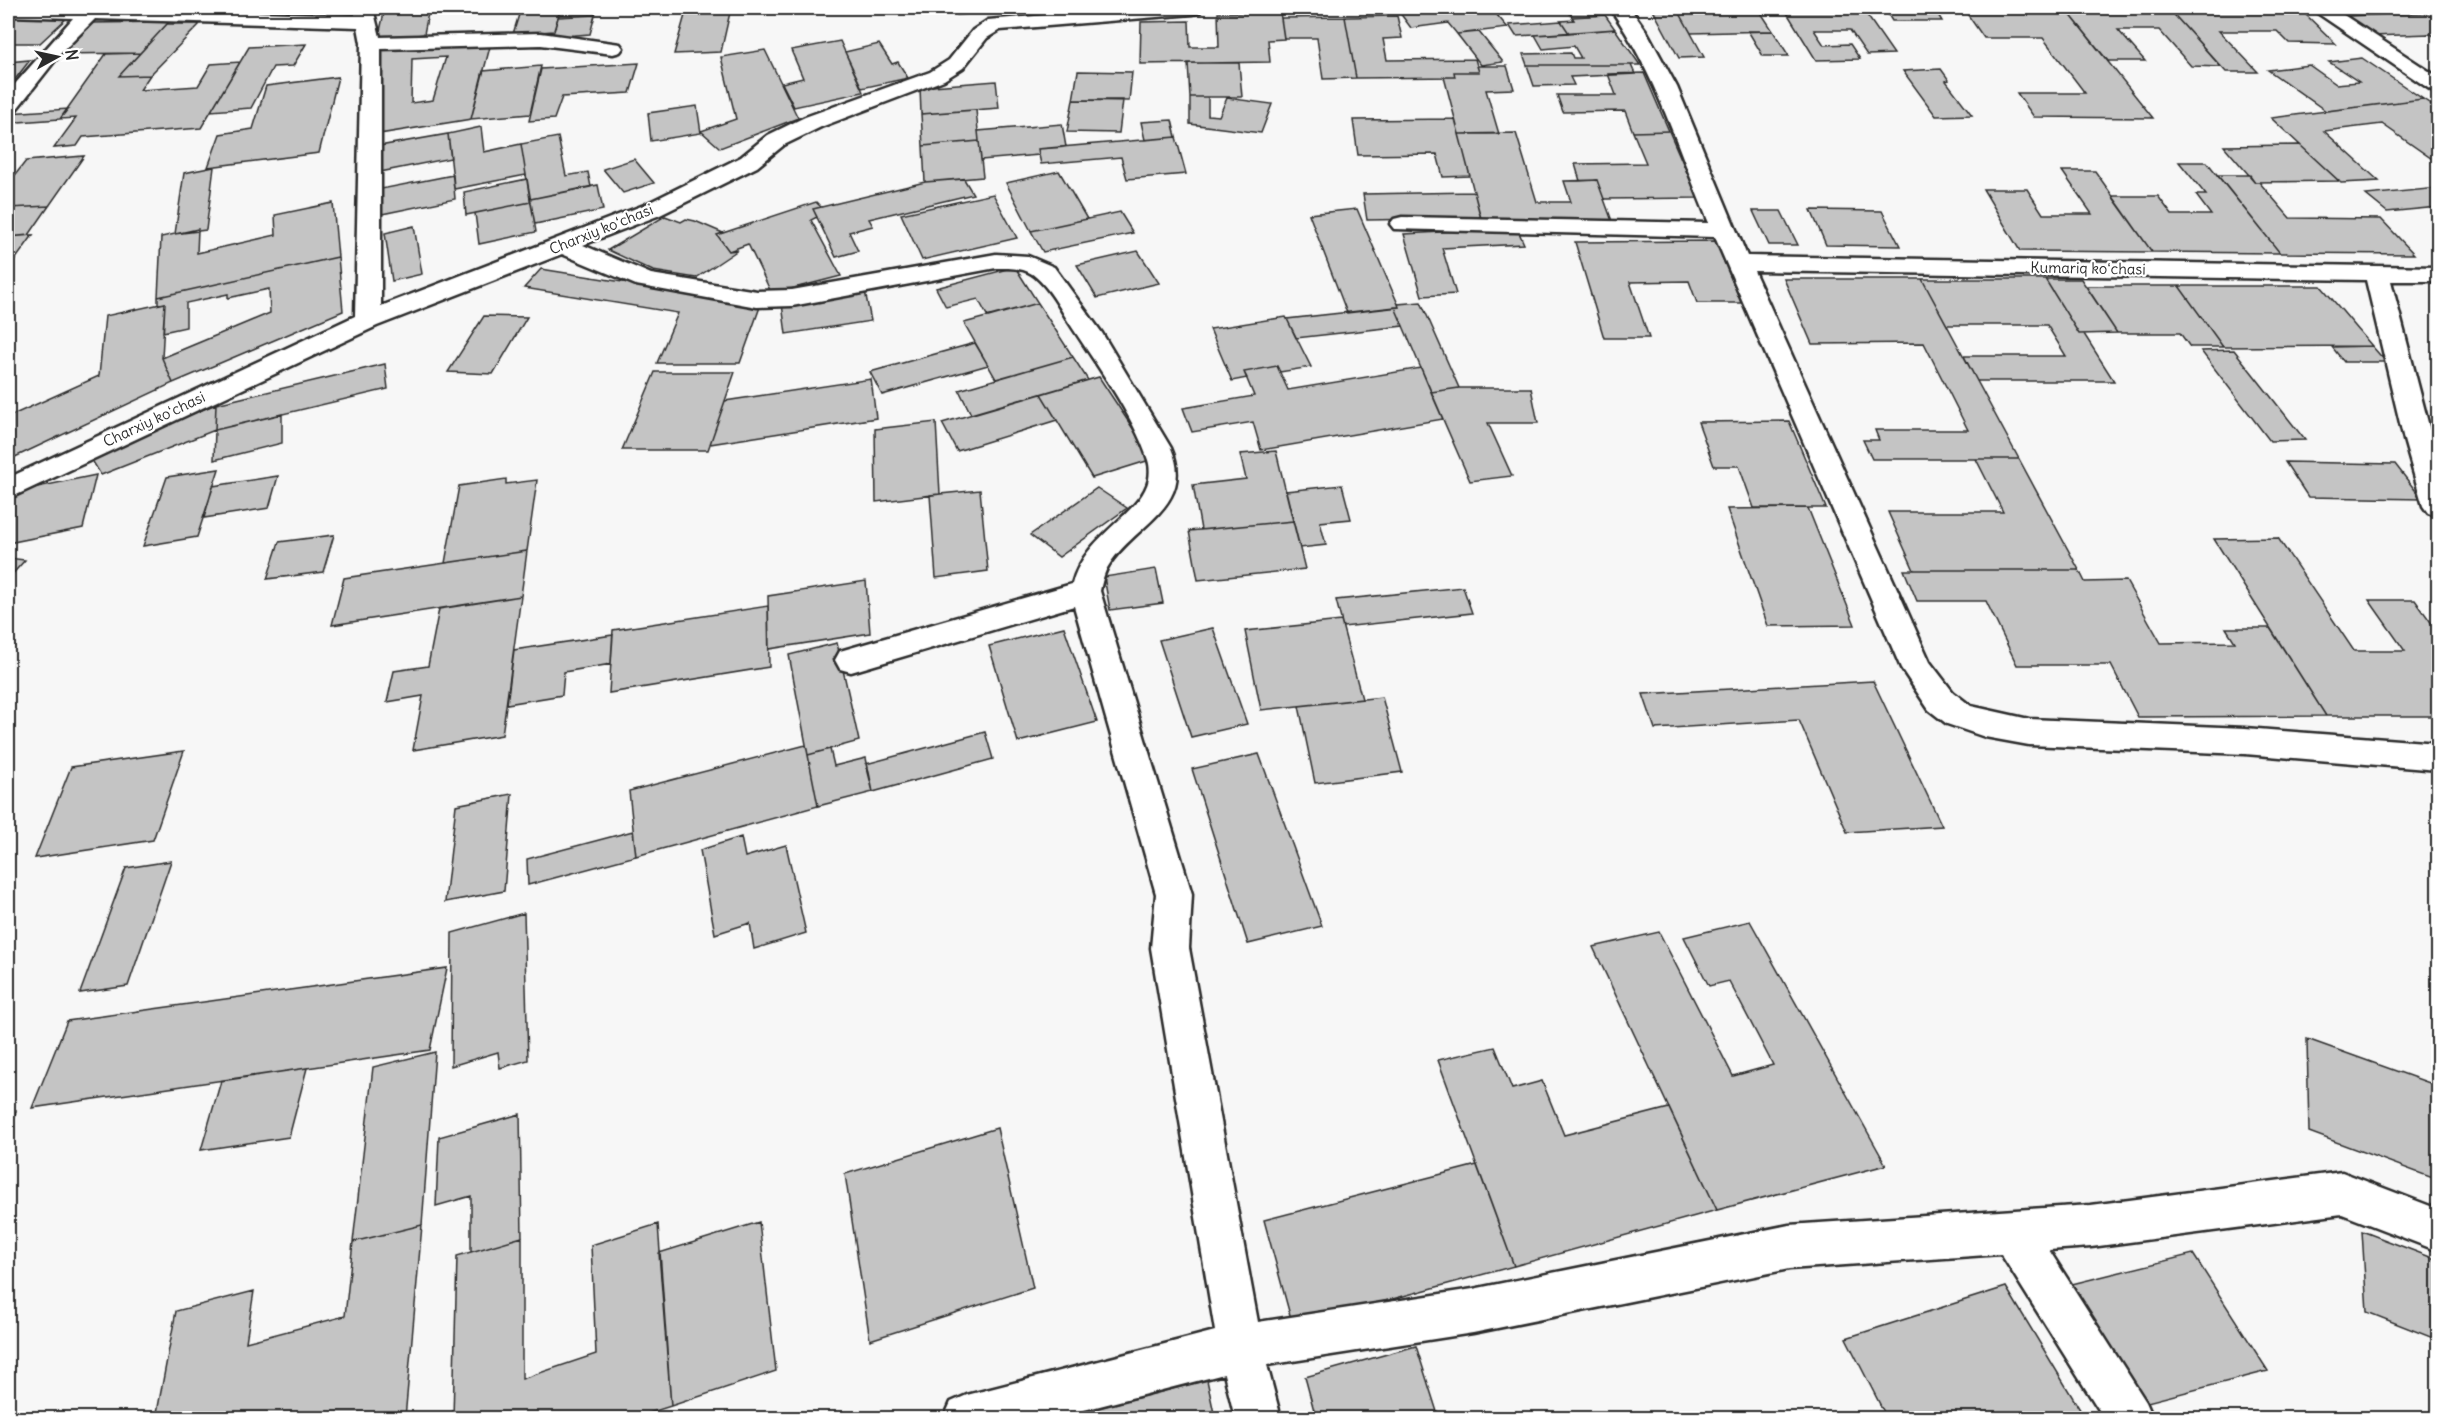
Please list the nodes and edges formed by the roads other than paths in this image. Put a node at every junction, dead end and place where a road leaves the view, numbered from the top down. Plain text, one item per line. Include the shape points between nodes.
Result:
1 (1193, 8) edge
2 (1620, 8) edge
3 (2320, 8) edge
4 (8, 10) edge
5 (91, 11) junction
6 (368, 24) edge
7 (613, 48) dead end
8 (2439, 86) edge
9 (8, 105) edge
10 (1402, 224) dead end
11 (1724, 230) junction
12 (562, 245) junction
13 (1738, 263) junction
14 (2377, 273) junction
15 (2439, 274) edge
16 (368, 321) junction
17 (2428, 444) edge
18 (8, 489) edge
19 (2439, 506) edge
20 (1085, 591) junction
21 (850, 660) dead end
22 (2439, 757) edge
23 (2439, 1230) edge
24 (2012, 1232) junction
25 (1240, 1347) junction
26 (967, 1419) edge
27 (1258, 1419) edge
28 (2130, 1419) edge

1 - 12 street, Charxiy koʻchasi via 995,24 980,34 957,64 938,76 813,122 776,141 740,167 651,210
2 - 11 street via 1632,23 1675,108
3 - 8 street
4 - 5 street
5 - 6 street
5 - 9 street
6 - 7 street
6 - 16 street
10 - 11 street
11 - 13 street
12 - 16 street, Charxiy koʻchasi
12 - 20 street via 645,280 757,299 792,298 996,261 1030,264 1044,271 1070,305 1163,462 1160,489 1093,565
13 - 14 street, Kumariq koʻchasi
13 - 22 street via 1917,668 1941,701 1959,715 2029,732 2245,741
14 - 15 street, Kumariq koʻchasi
14 - 17 street
16 - 18 street, Charxiy koʻchasi
17 - 19 street
20 - 21 street
20 - 25 street via 1174,894 1170,948
23 - 24 street via 2342,1193 2091,1226
24 - 25 street via 1790,1247 1473,1311
24 - 28 street
25 - 26 street
25 - 27 street

